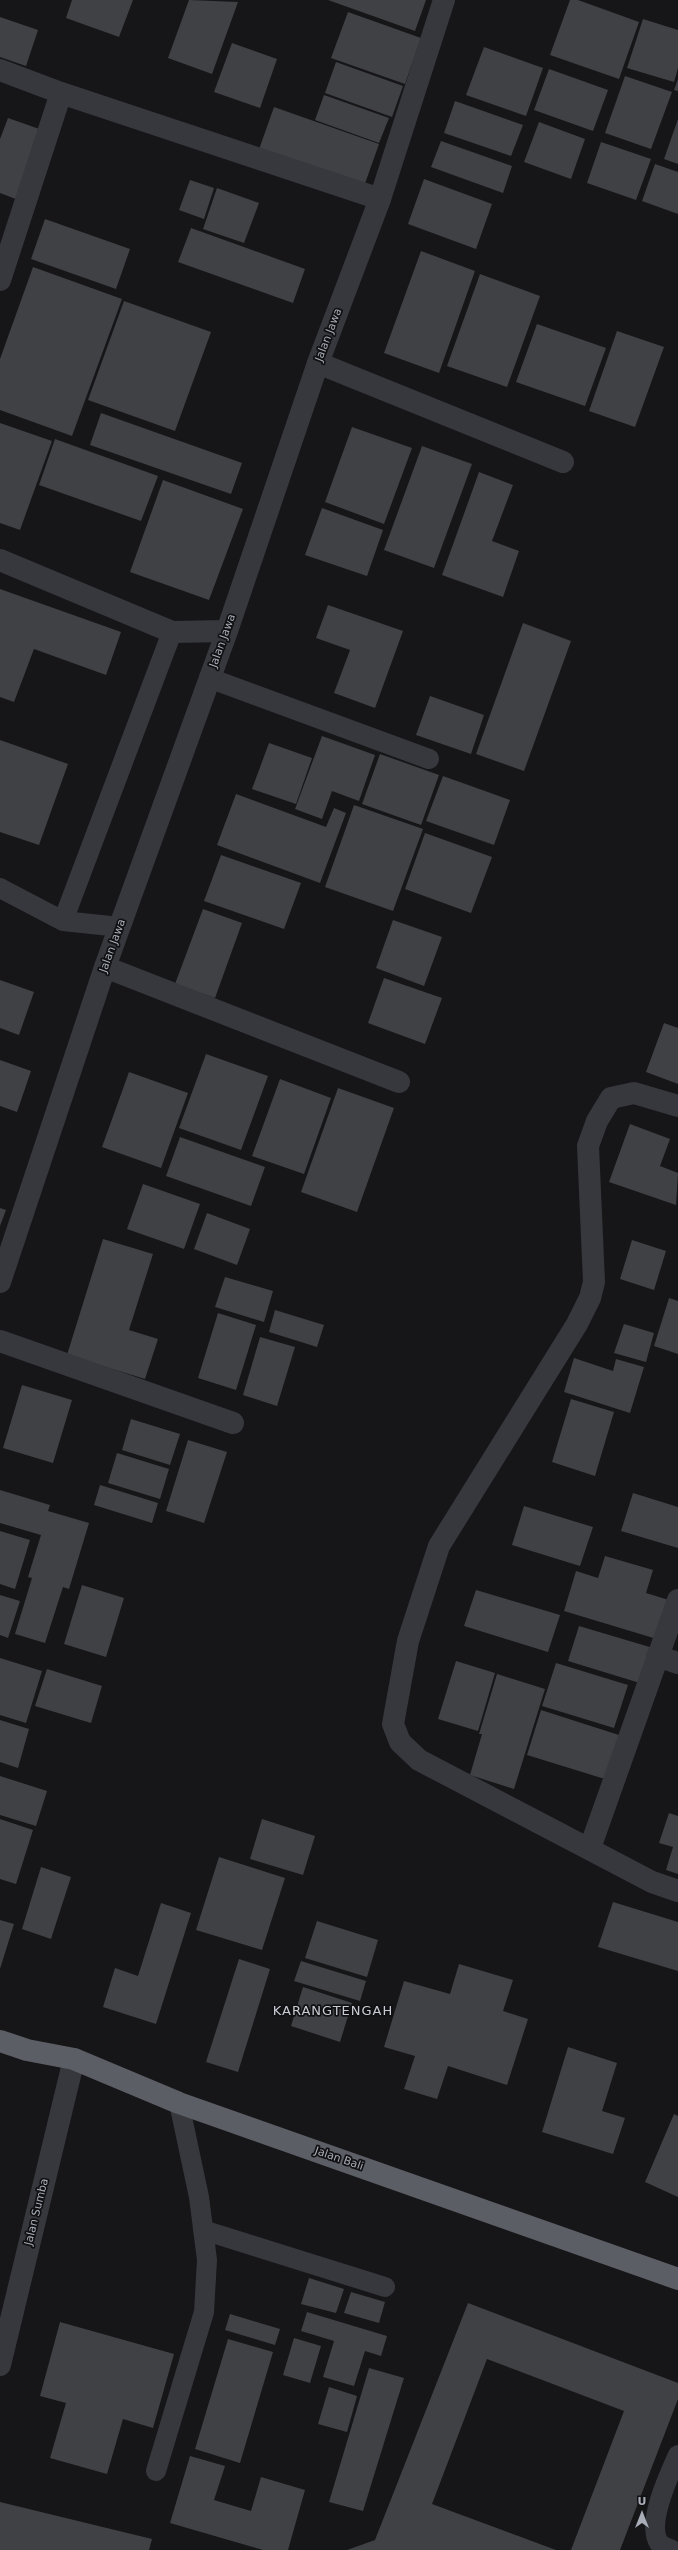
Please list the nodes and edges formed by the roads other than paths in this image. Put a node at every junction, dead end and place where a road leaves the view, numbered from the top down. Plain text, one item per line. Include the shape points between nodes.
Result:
1 (444, 0) edge
2 (0, 70) edge
3 (61, 93) junction
4 (380, 199) junction
5 (0, 280) edge
6 (318, 363) junction
7 (563, 462) dead end
8 (0, 560) edge
9 (227, 631) junction
10 (172, 632) junction
11 (209, 678) junction
12 (429, 759) dead end
13 (0, 888) edge
14 (63, 921) junction
15 (120, 927) junction
16 (105, 967) junction
17 (399, 1082) dead end
18 (678, 1106) edge
19 (0, 1282) edge
20 (0, 1341) edge
21 (233, 1423) dead end
22 (678, 1600) edge
23 (657, 1656) junction
24 (678, 1663) edge
25 (590, 1848) junction
26 (678, 1891) edge
27 (11, 2045) edge
28 (74, 2059) junction
29 (179, 2103) junction
30 (202, 2230) junction
31 (678, 2279) edge
32 (385, 2287) dead end
33 (0, 2365) edge
34 (678, 2455) edge
35 (156, 2471) dead end
36 (672, 2550) edge

1 - 4 street, Jalan Jawa
2 - 3 street
3 - 4 street
3 - 5 street
4 - 6 street, Jalan Jawa
6 - 7 street
6 - 9 street, Jalan Jawa
8 - 10 street
9 - 10 street
9 - 11 street, Jalan Jawa
10 - 14 lane
11 - 12 lane
11 - 15 street, Jalan Jawa
13 - 14 lane
14 - 15 lane
15 - 16 street, Jalan Jawa
16 - 17 street
16 - 19 street, Jalan Jawa
18 - 25 street via 634,1093 611,1098 596,1121 588,1146 594,1250 594,1282 590,1298 577,1324 439,1546 408,1641 395,1704 393,1724 400,1742 419,1760
20 - 21 street
22 - 23 street
23 - 24 street
23 - 25 street
25 - 26 street via 652,1882
27 - 28 highway, Jalan Bali
28 - 29 highway, Jalan Bali
28 - 33 street, Jalan Sumba
29 - 30 lane via 200,2196
29 - 31 highway, Jalan Bali
30 - 32 lane
30 - 35 lane via 208,2260 204,2312
34 - 36 lane via 654,2521 655,2534 660,2544

